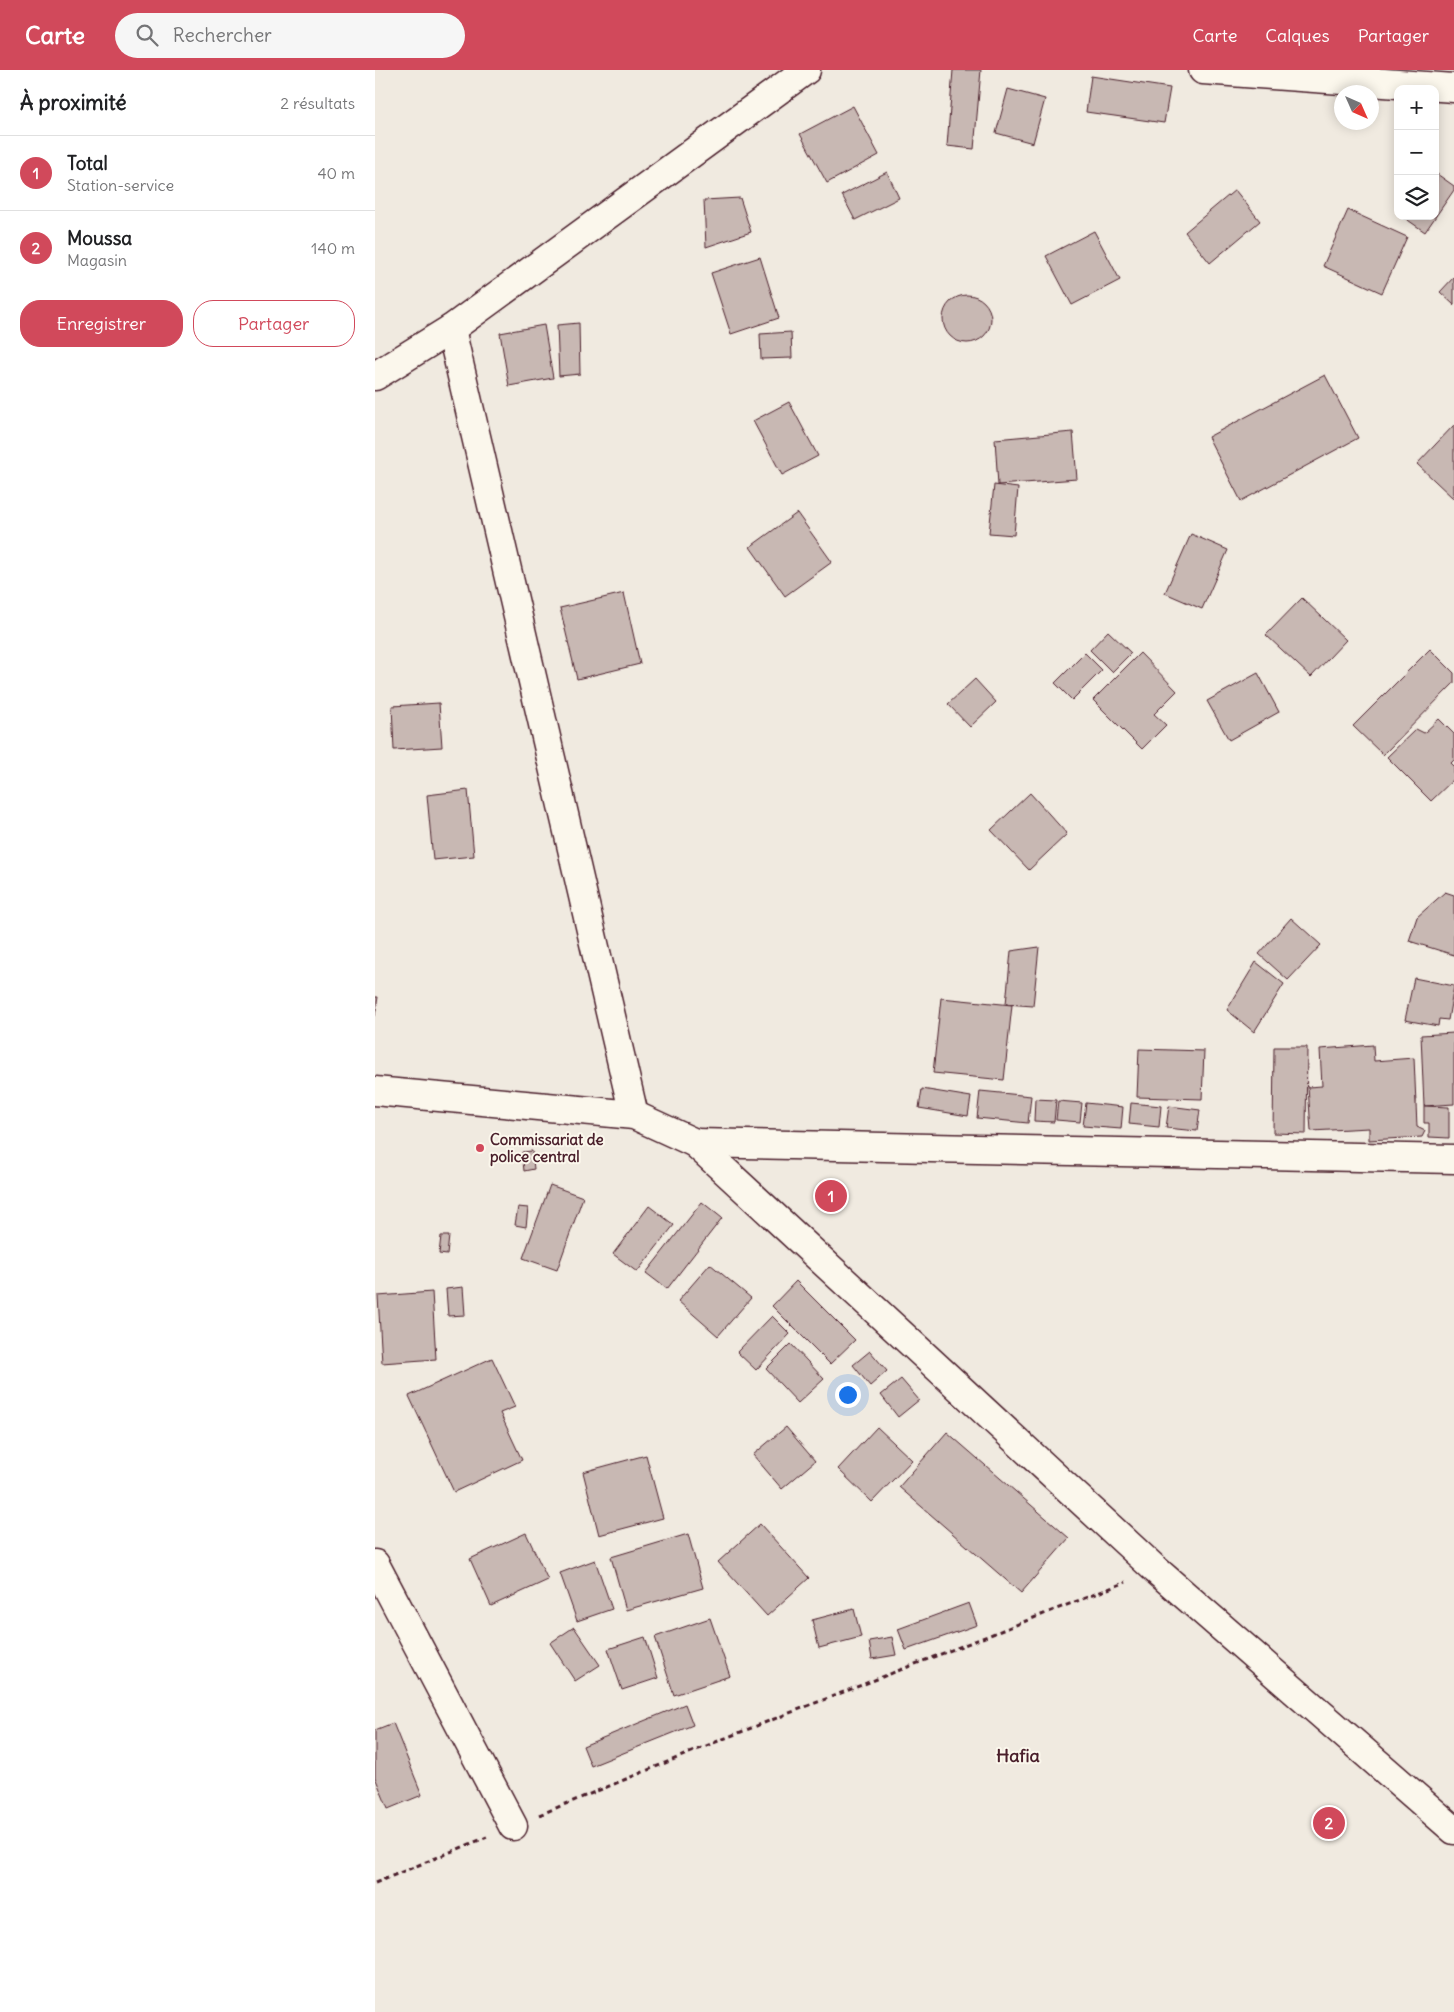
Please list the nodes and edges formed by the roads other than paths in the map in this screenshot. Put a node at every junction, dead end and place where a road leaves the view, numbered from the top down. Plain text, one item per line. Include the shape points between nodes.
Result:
1 (807, 70) edge
2 (1203, 70) edge
3 (1260, 72) edge
4 (1454, 88) edge
5 (451, 329) junction
6 (375, 376) edge
7 (375, 1091) edge
8 (634, 1116) junction
9 (695, 1143) junction
10 (1454, 1158) edge
11 (375, 1564) edge
12 (513, 1826) road end
13 (1454, 1830) edge

1 - 5 main road
2 - 3 main road
3 - 4 main road
5 - 6 main road
5 - 8 main road
7 - 8 main road
8 - 9 main road
9 - 10 main road
9 - 13 main road via 1156,1570
11 - 12 main road

